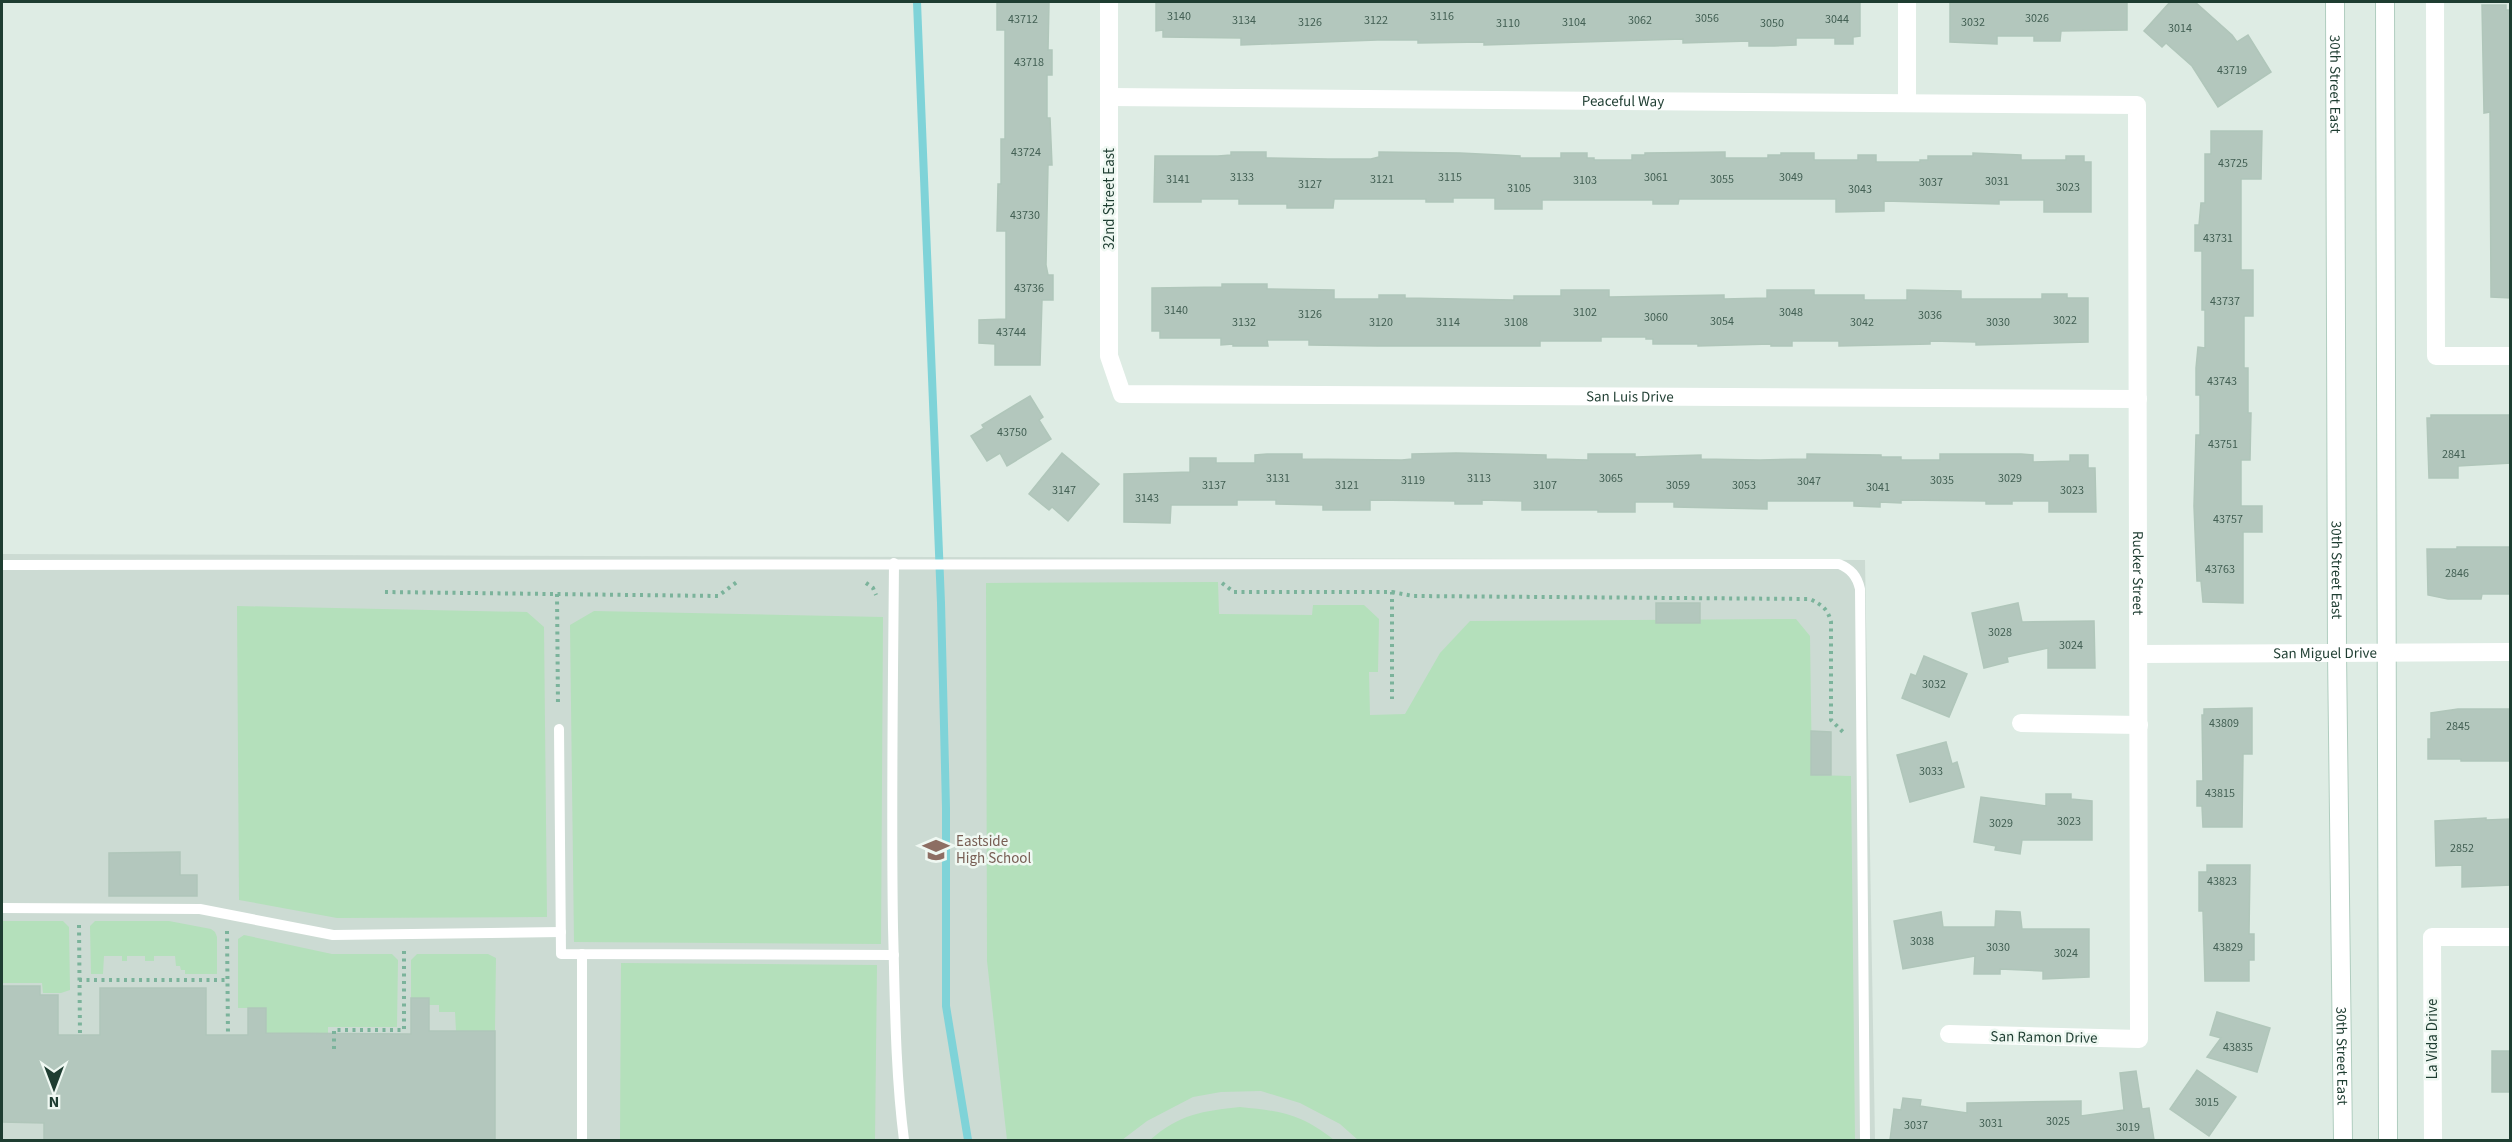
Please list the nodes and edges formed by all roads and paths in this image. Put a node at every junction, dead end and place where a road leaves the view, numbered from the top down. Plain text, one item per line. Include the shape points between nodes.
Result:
1 (1108, 2) edge
2 (1907, 2) edge
3 (2335, 2) edge
4 (2385, 2) edge
5 (2434, 2) edge
6 (1109, 97) junction
7 (1907, 102) junction
8 (2137, 105) joint
9 (2511, 356) edge
10 (1122, 394) joint
11 (2138, 399) junction
12 (894, 563) junction
13 (2, 565) edge
14 (742, 579) dead end
15 (1218, 579) dead end
16 (862, 581) dead end
17 (385, 592) dead end
18 (1392, 592) junction
19 (557, 594) junction
20 (877, 603) dead end
21 (2511, 652) edge
22 (2337, 653) junction
23 (2385, 653) junction
24 (2139, 654) junction
25 (1392, 699) dead end
26 (558, 706) dead end
27 (2021, 723) dead end
28 (2139, 725) junction
29 (559, 729) dead end
30 (1843, 742) dead end
31 (2, 908) edge
32 (79, 908) junction
33 (227, 914) junction
34 (561, 932) junction
35 (404, 934) junction
36 (2511, 937) edge
37 (582, 954) junction
38 (894, 955) junction
39 (79, 980) junction
40 (228, 980) junction
41 (1949, 1034) dead end
42 (80, 1035) dead end
43 (228, 1035) dead end
44 (2139, 1039) joint
45 (334, 1049) dead end
46 (582, 1140) edge
47 (904, 1140) edge
48 (1865, 1140) edge
49 (2343, 1140) edge
50 (2388, 1140) edge
51 (2433, 1140) edge

1 - 6 street, 32nd Street East
2 - 7 street
3 - 22 street, 30th Street East
4 - 23 street
5 - 9 street via 2436,356
6 - 7 street, Peaceful Way
6 - 10 street, 32nd Street East via 1108,356
7 - 8 street, Peaceful Way
8 - 11 street, Rucker Street
10 - 11 street, San Luis Drive
11 - 24 street, Rucker Street
12 - 13 lane
12 - 38 lane
12 - 48 lane via 1845,567 1858,578 1860,589
14 - 19 path via 718,596
15 - 18 path via 1234,592
16 - 20 path via 873,588
17 - 19 path
18 - 25 path
18 - 30 path via 1413,596 1810,599 1829,613 1831,720 1843,732
19 - 26 path
21 - 23 street, San Miguel Drive
22 - 23 street, San Miguel Drive
22 - 24 street, San Miguel Drive
22 - 49 street, 30th Street East
23 - 50 street
24 - 28 street, Rucker Street
27 - 28 street
28 - 44 street, Rucker Street
29 - 34 lane
31 - 32 lane
32 - 33 lane via 200,909
32 - 39 path
33 - 35 lane via 333,935
33 - 40 path
34 - 35 lane
34 - 37 lane via 561,954
35 - 45 path via 404,1030 334,1030
36 - 51 street, La Vida Drive via 2432,937
37 - 38 lane
37 - 46 lane
38 - 47 lane via 897,1085
39 - 40 path
39 - 42 path
40 - 43 path
41 - 44 street, San Ramon Drive

